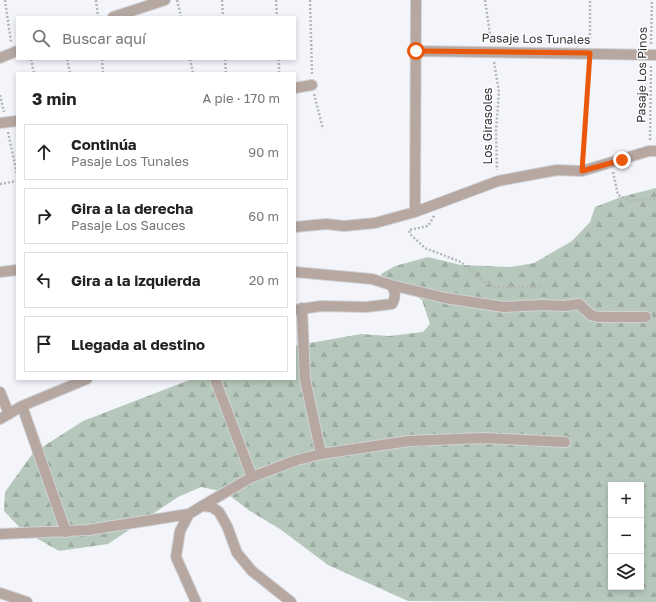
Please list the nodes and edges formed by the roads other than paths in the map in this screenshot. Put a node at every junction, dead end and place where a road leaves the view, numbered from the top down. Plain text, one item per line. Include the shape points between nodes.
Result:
1 (165, 0) edge
2 (416, 0) edge
3 (116, 16) edge
4 (416, 51) junction
5 (15, 52) edge
6 (654, 55) edge
7 (0, 58) edge
8 (312, 85) road end
9 (296, 88) edge
10 (16, 121) edge
11 (0, 123) edge
12 (653, 151) edge
13 (415, 212) junction
14 (296, 227) edge
15 (16, 270) edge
16 (0, 272) edge
17 (296, 272) edge
18 (391, 285) junction
19 (299, 309) edge
20 (646, 317) dead end
21 (85, 380) edge
22 (215, 380) edge
23 (0, 392) edge
24 (22, 406) junction
25 (4, 417) edge
26 (565, 442) dead end
27 (321, 454) junction
28 (252, 477) junction
29 (202, 506) junction
30 (189, 514) junction
31 (66, 532) junction
32 (0, 534) edge
33 (0, 593) edge
34 (27, 602) edge
35 (196, 602) edge
36 (291, 602) edge

1 - 3 street
2 - 4 street
4 - 6 street, Pasaje Los Tunales
4 - 13 street
5 - 7 street
8 - 9 street
10 - 11 street
12 - 13 street via 582,171 557,170 498,181
13 - 14 street via 374,224
15 - 16 street
17 - 18 street via 372,279
18 - 19 street via 396,298 392,304
18 - 20 street via 445,298 504,307 578,304 598,317
19 - 27 street via 306,379
21 - 24 street
22 - 28 street
23 - 25 street
24 - 25 street
24 - 31 street
26 - 27 street via 483,438 409,441
27 - 28 street
28 - 29 street
29 - 30 street
29 - 36 street via 212,507 219,512 237,553 252,571
30 - 31 street
30 - 35 street via 180,531 176,557
31 - 32 street
33 - 34 street

